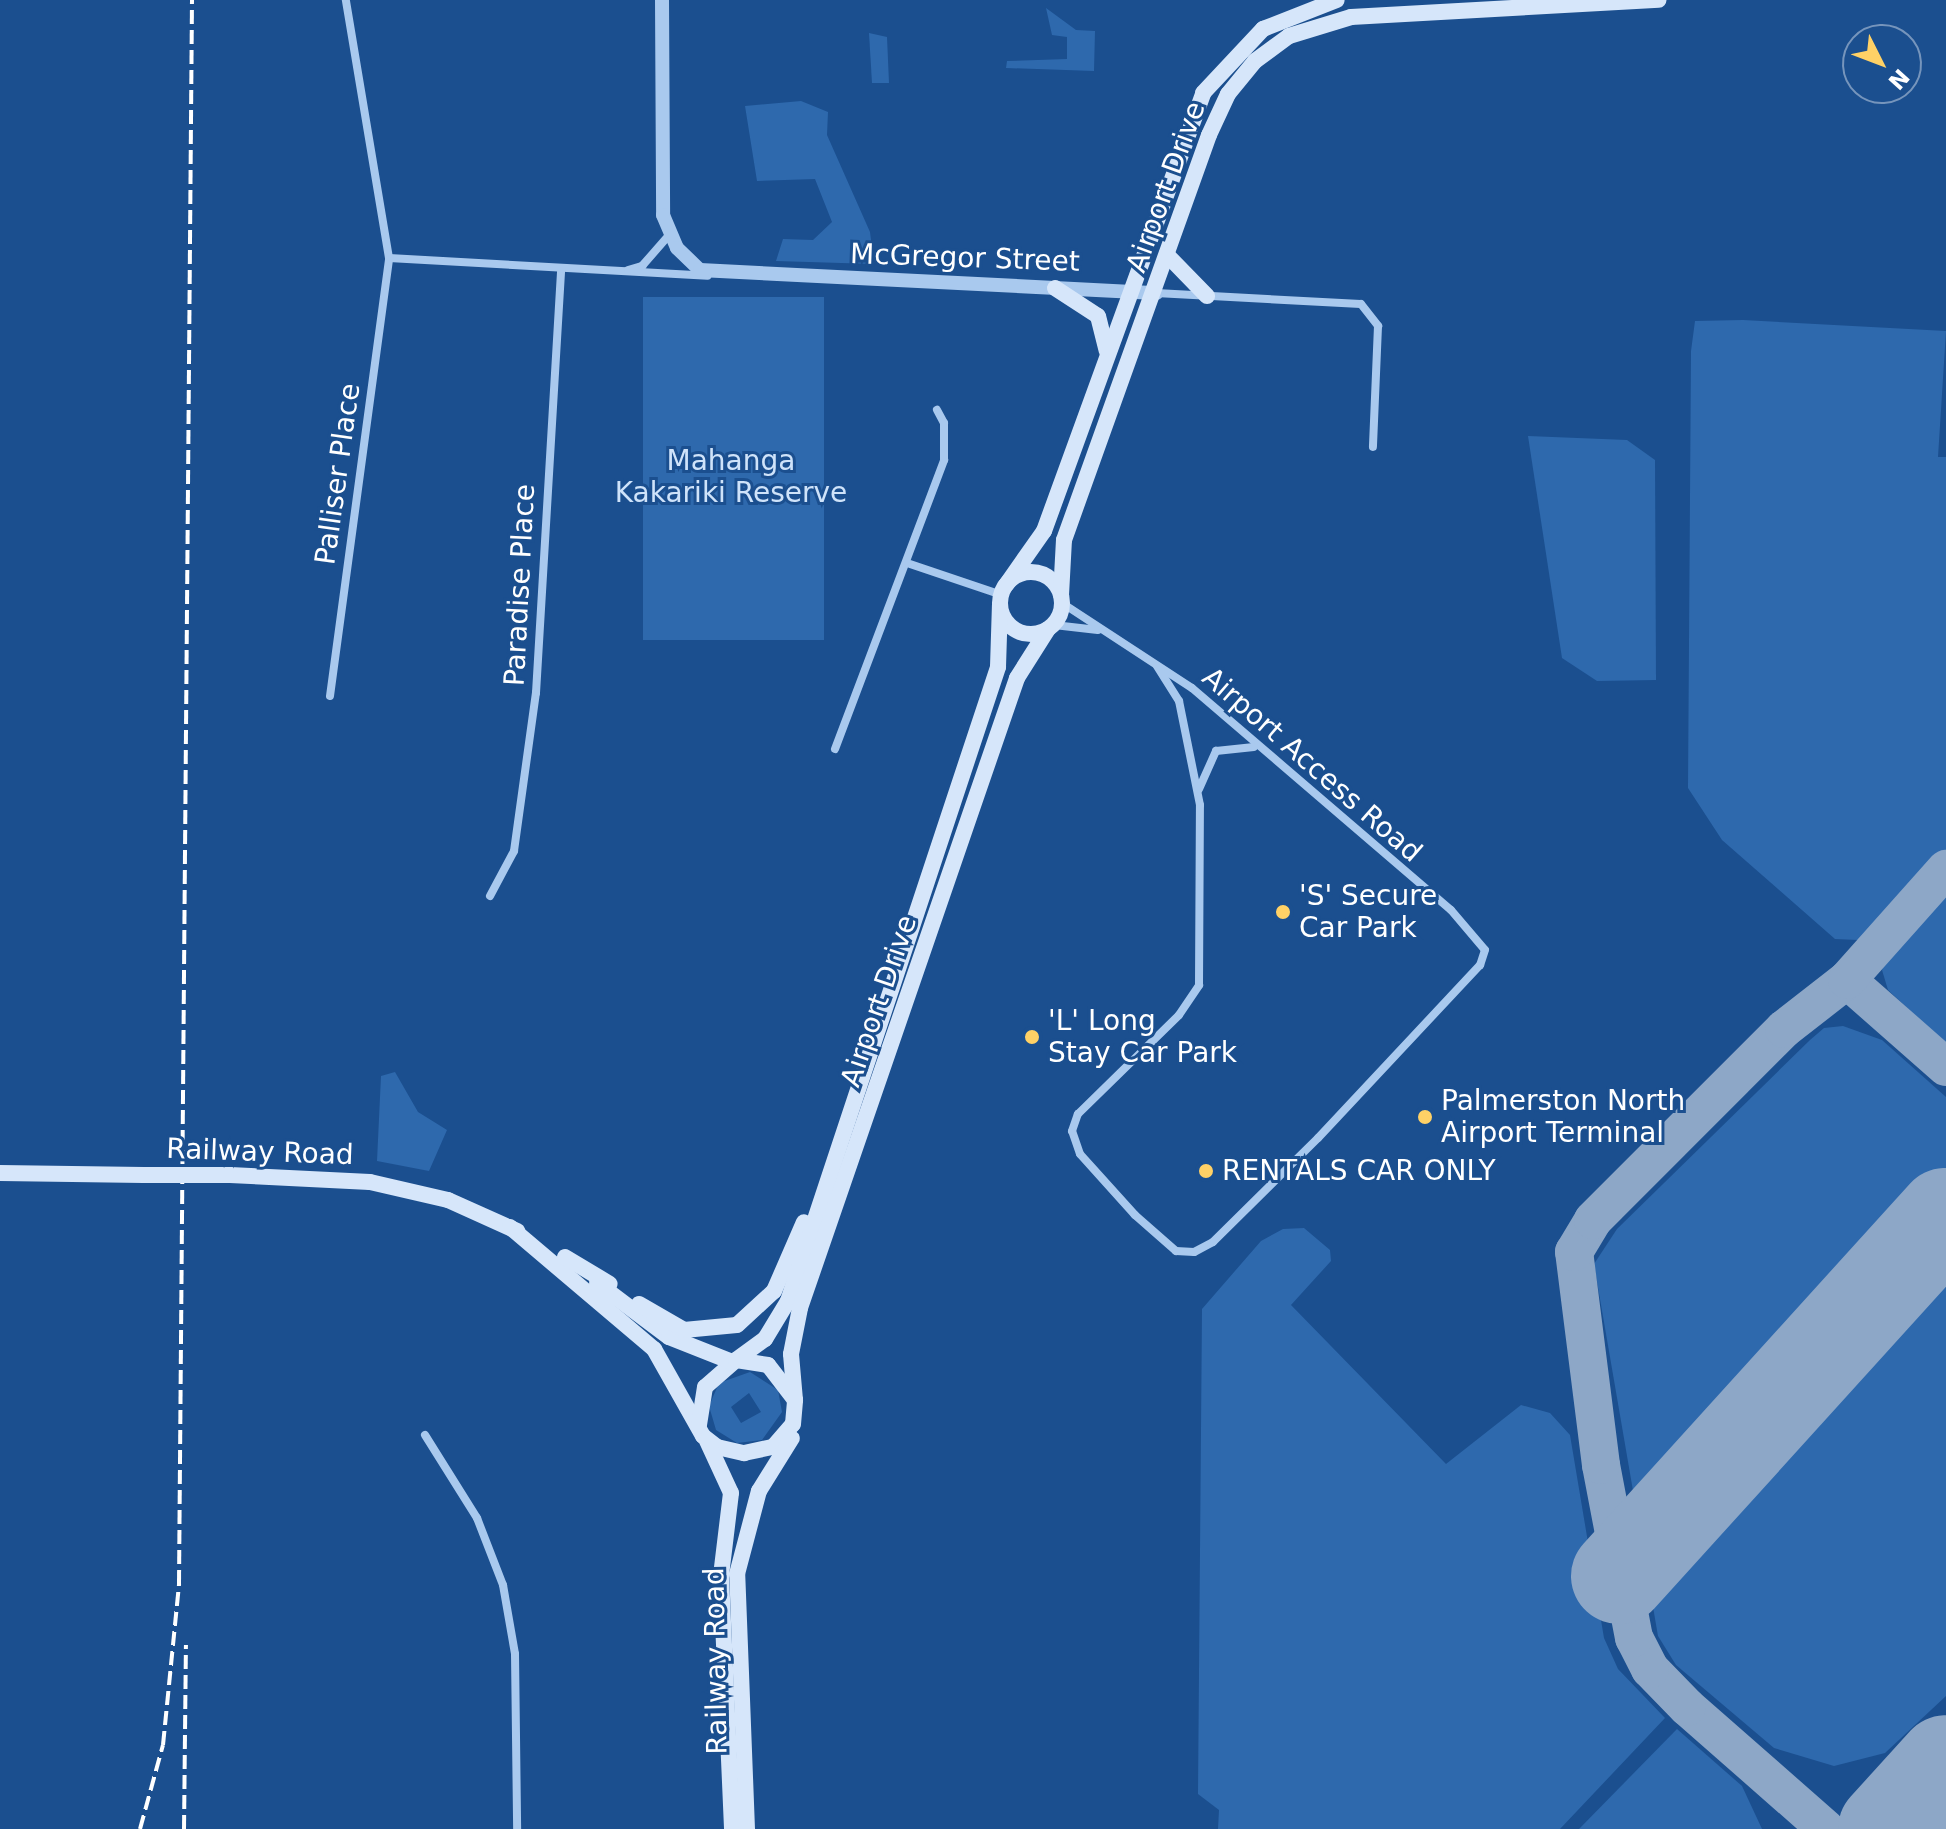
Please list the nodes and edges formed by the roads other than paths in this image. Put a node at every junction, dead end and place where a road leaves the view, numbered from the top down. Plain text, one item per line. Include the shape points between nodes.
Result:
1 (346, 0) edge
2 (662, 0) edge
3 (1337, 0) edge
4 (1659, 0) edge
5 (670, 234) junction
6 (1168, 256) junction
7 (389, 258) junction
8 (561, 269) junction
9 (624, 270) junction
10 (719, 275) junction
11 (1055, 288) junction
12 (1131, 289) junction
13 (1156, 293) junction
14 (1207, 296) junction
15 (1108, 353) junction
16 (937, 410) dead end
17 (1373, 447) dead end
18 (910, 564) junction
19 (1003, 595) junction
20 (1062, 599) junction
21 (1051, 627) junction
22 (1099, 630) junction
23 (1157, 666) junction
24 (330, 696) dead end
25 (1258, 748) junction
26 (835, 749) dead end
27 (1200, 805) junction
28 (490, 896) dead end
29 (839, 1139) junction
30 (0, 1173) edge
31 (510, 1227) junction
32 (563, 1256) junction
33 (734, 1361) junction
34 (795, 1405) junction
35 (701, 1431) junction
36 (425, 1435) dead end
37 (742, 1739) junction
38 (517, 1829) edge
39 (732, 1829) edge
40 (747, 1829) edge
41 (754, 1829) edge

1 - 7 street, Palliser Place
2 - 5 street, McGregor Street via 660,194
3 - 12 main road, Airport Drive via 1273,23 1217,73 1195,111
4 - 6 main road, Airport Drive via 1351,17 1289,36 1228,94
5 - 9 street via 642,266
5 - 10 street, McGregor Street via 686,259
6 - 13 main road, Airport Drive
6 - 14 main road
7 - 8 street
7 - 24 street, Palliser Place
8 - 9 street
8 - 28 street, Paradise Place via 536,693 514,851
9 - 10 street
10 - 11 street, McGregor Street
11 - 12 street, McGregor Street
11 - 15 main road via 1098,316
12 - 13 street, McGregor Street
12 - 15 main road, Airport Drive
13 - 14 street, McGregor Street
13 - 20 main road, Airport Drive via 1061,551
14 - 17 street, McGregor Street via 1349,300 1371,312 1378,326
15 - 19 main road, Airport Drive via 1044,531
16 - 18 street via 944,423 944,460
18 - 19 street
18 - 26 street
19 - 20 main road via 1022,574 1041,574
19 - 21 main road via 1017,631
19 - 29 main road, Airport Drive via 998,667
20 - 21 main road
20 - 22 street, Airport Access Road
21 - 22 street, Airport Access Road
21 - 34 main road, Airport Drive via 1017,678 800,1308 791,1354
22 - 23 street, Airport Access Road
23 - 25 street, Airport Access Road
23 - 27 street, Airport Access Road via 1179,701
25 - 27 street via 1229,746 1210,757 1199,778
25 - 27 street, Airport Access Road via 1451,910 1480,939 1485,956 1318,1138 1213,1242 1186,1252 1135,1215 1080,1154 1072,1131 1078,1114 1196,991
29 - 32 main road via 774,1291 737,1325 684,1330
29 - 33 main road, Airport Drive via 782,1315 765,1339
30 - 31 main road, Railway Road, bridge via 370,1182 448,1200
31 - 32 main road, Railway Road
31 - 35 main road, Railway Road via 654,1349
32 - 33 main road, Railway Road via 669,1337
33 - 34 main road via 768,1365
33 - 35 main road via 705,1387
34 - 35 main road via 784,1437 758,1451 717,1447
34 - 37 main road, Railway Road via 793,1436 759,1491 739,1558
35 - 39 main road, Railway Road via 731,1493 721,1576
36 - 38 street via 477,1518 503,1585 515,1654
37 - 40 main road, Railway Road
37 - 41 main road

